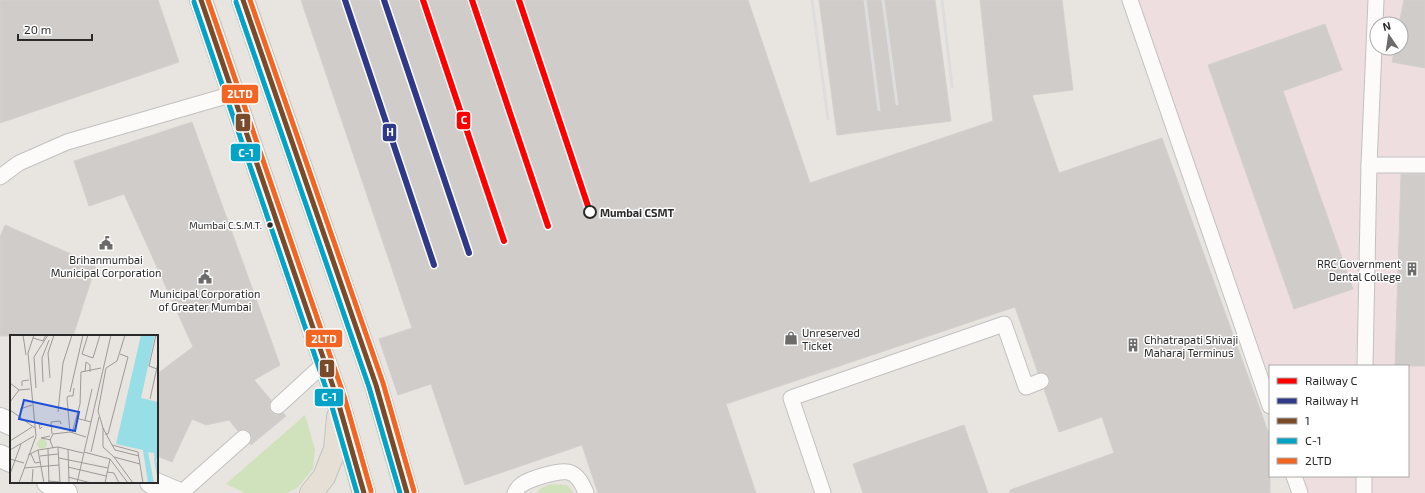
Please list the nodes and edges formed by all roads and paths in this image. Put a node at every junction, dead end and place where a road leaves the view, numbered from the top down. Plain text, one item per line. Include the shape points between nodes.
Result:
1 (201, 0) edge
2 (243, 0) edge
3 (1130, 0) edge
4 (1376, 0) edge
5 (233, 94) junction
6 (1369, 165) junction
7 (1425, 165) edge
8 (0, 177) edge
9 (326, 363) junction
10 (1366, 365) edge
11 (1041, 381) dead end
12 (337, 398) junction
13 (1269, 403) edge
14 (278, 406) dead end
15 (0, 419) edge
16 (10, 424) edge
17 (243, 438) dead end
18 (0, 456) edge
19 (10, 461) edge
20 (1294, 477) edge
21 (1364, 477) edge
22 (50, 483) edge
23 (153, 483) edge
24 (66, 493) edge
25 (177, 493) edge
26 (181, 493) edge
27 (311, 493) edge
28 (364, 493) edge
29 (407, 493) edge
30 (515, 493) edge
31 (586, 493) edge
32 (823, 493) edge
33 (1300, 493) edge
34 (1364, 493) edge

1 - 5 main road
2 - 29 main road via 376,385
3 - 13 lane
4 - 6 lane
5 - 8 lane via 67,142 19,163
5 - 9 main road
6 - 7 lane
6 - 10 lane
9 - 12 main road
9 - 14 lane
11 - 32 lane via 1026,386 1004,324 791,398
12 - 27 main road via 335,449 324,477
12 - 28 main road
15 - 16 main road
17 - 26 lane
18 - 19 main road
20 - 33 lane
21 - 34 lane
22 - 24 main road
23 - 25 main road
30 - 31 lane via 519,486 530,480 559,472 569,472 576,476

